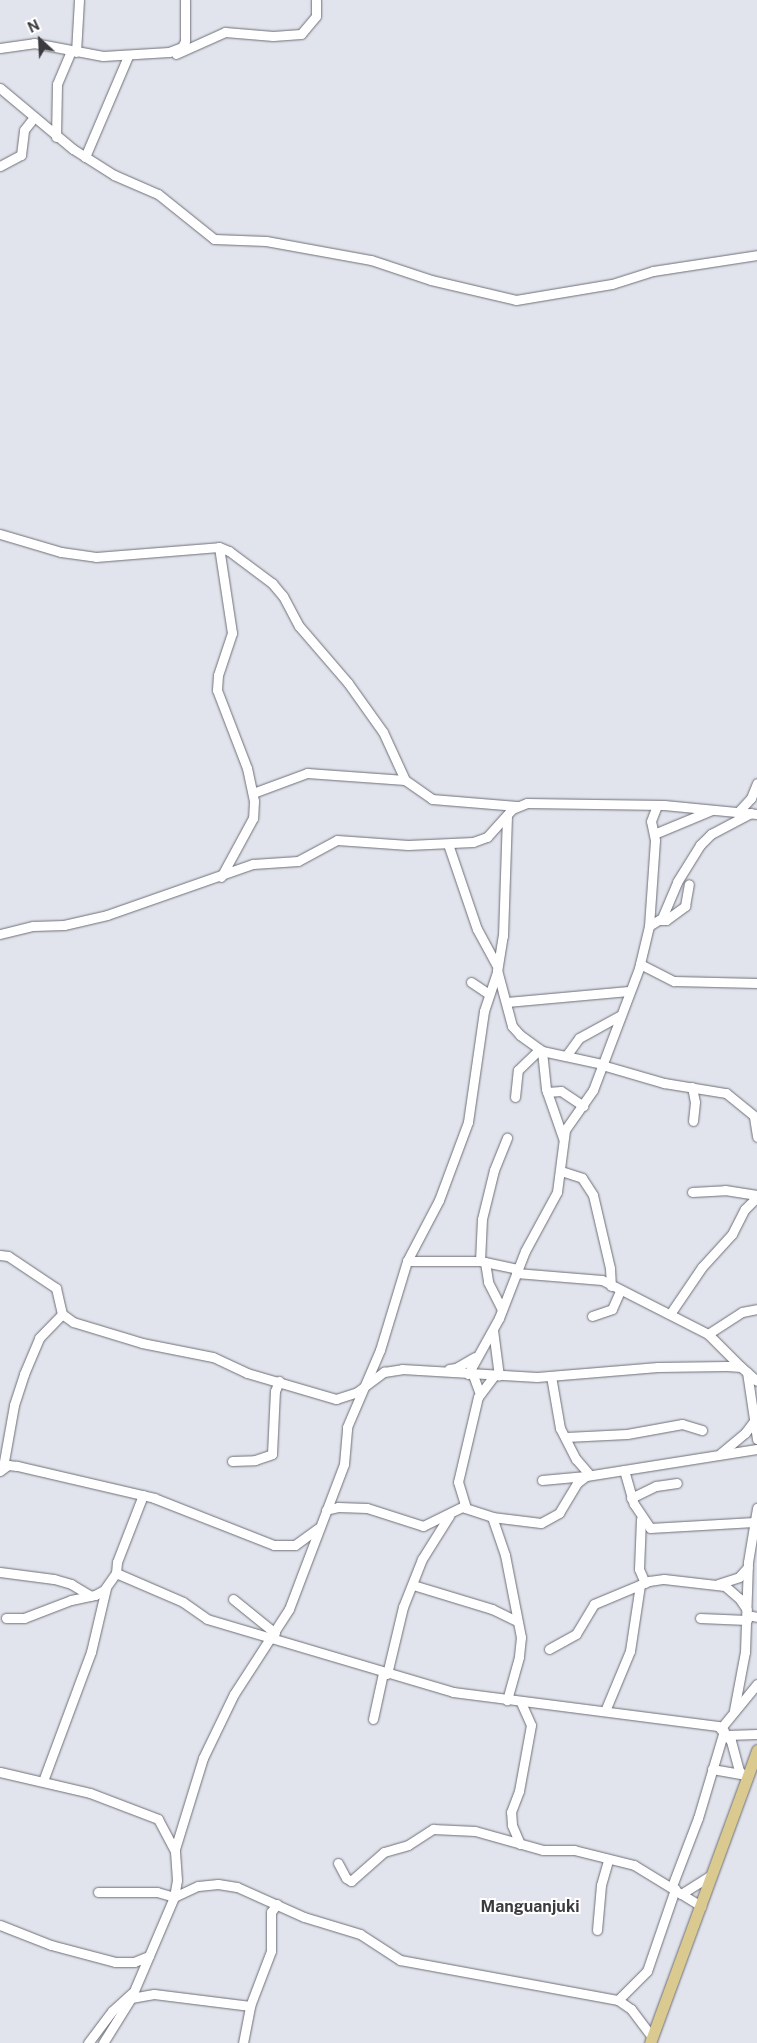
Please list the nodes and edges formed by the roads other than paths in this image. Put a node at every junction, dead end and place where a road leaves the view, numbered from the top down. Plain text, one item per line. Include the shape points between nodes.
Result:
1 (79, 0) edge
2 (185, 0) edge
3 (316, 0) edge
4 (0, 48) edge
5 (73, 52) junction
6 (169, 52) junction
7 (128, 56) junction
8 (0, 88) edge
9 (34, 117) junction
10 (56, 136) junction
11 (85, 157) junction
12 (0, 166) edge
13 (757, 255) edge
14 (0, 534) edge
15 (219, 547) junction
16 (405, 780) junction
17 (757, 783) edge
18 (253, 793) junction
19 (657, 805) junction
20 (516, 806) junction
21 (712, 810) junction
22 (738, 812) junction
23 (754, 814) edge
24 (508, 816) junction
25 (654, 834) junction
26 (448, 844) junction
27 (221, 877) junction
28 (690, 884) dead end
29 (660, 920) junction
30 (649, 926) junction
31 (0, 934) edge
32 (640, 964) junction
33 (497, 968) junction
34 (471, 982) dead end
35 (757, 983) edge
36 (629, 991) junction
37 (489, 994) junction
38 (507, 1002) junction
39 (619, 1016) junction
40 (541, 1050) junction
41 (566, 1056) junction
42 (602, 1065) junction
43 (692, 1087) junction
44 (547, 1092) junction
45 (515, 1097) dead end
46 (583, 1106) junction
47 (756, 1118) edge
48 (693, 1121) dead end
49 (507, 1137) dead end
50 (757, 1137) edge
51 (564, 1139) junction
52 (561, 1171) junction
53 (692, 1192) dead end
54 (757, 1195) edge
55 (0, 1255) edge
56 (407, 1261) junction
57 (482, 1262) junction
58 (517, 1271) junction
59 (611, 1286) junction
60 (620, 1291) junction
61 (757, 1308) edge
62 (502, 1310) junction
63 (62, 1314) junction
64 (670, 1314) junction
65 (592, 1316) dead end
66 (493, 1330) junction
67 (708, 1334) junction
68 (478, 1355) junction
69 (441, 1369) junction
70 (744, 1370) junction
71 (470, 1375) junction
72 (497, 1376) junction
73 (551, 1376) junction
74 (279, 1381) junction
75 (757, 1381) edge
76 (364, 1387) junction
77 (480, 1394) junction
78 (754, 1418) edge
79 (702, 1430) dead end
80 (566, 1438) junction
81 (757, 1439) edge
82 (756, 1452) edge
83 (721, 1453) junction
84 (232, 1461) dead end
85 (2, 1469) edge
86 (624, 1470) junction
87 (588, 1475) junction
88 (542, 1480) dead end
89 (677, 1482) dead end
90 (143, 1495) junction
91 (631, 1498) junction
92 (466, 1508) junction
93 (757, 1508) edge
94 (326, 1510) junction
95 (450, 1514) junction
96 (492, 1517) junction
97 (642, 1519) junction
98 (754, 1522) junction
99 (318, 1528) junction
100 (757, 1547) edge
101 (749, 1554) junction
102 (748, 1568) junction
103 (0, 1572) edge
104 (116, 1573) junction
105 (642, 1584) junction
106 (716, 1585) junction
107 (413, 1586) junction
108 (106, 1588) junction
109 (90, 1596) junction
110 (233, 1599) dead end
111 (747, 1615) junction
112 (757, 1617) edge
113 (6, 1618) dead end
114 (700, 1618) dead end
115 (517, 1621) junction
116 (272, 1636) junction
117 (549, 1650) dead end
118 (385, 1674) junction
119 (757, 1684) edge
120 (507, 1700) junction
121 (522, 1703) junction
122 (734, 1710) junction
123 (605, 1711) junction
124 (373, 1719) dead end
125 (724, 1731) junction
126 (757, 1734) edge
127 (757, 1750) edge
128 (712, 1770) junction
129 (0, 1772) edge
130 (744, 1776) junction
131 (43, 1781) junction
132 (520, 1844) junction
133 (176, 1853) junction
134 (608, 1860) junction
135 (338, 1863) dead end
136 (712, 1875) junction
137 (676, 1890) junction
138 (98, 1892) dead end
139 (174, 1897) junction
140 (277, 1904) junction
141 (701, 1906) junction
142 (0, 1925) edge
143 (597, 1930) dead end
144 (149, 1956) junction
145 (131, 1996) junction
146 (618, 2000) junction
147 (250, 2006) junction
148 (651, 2040) edge
149 (88, 2043) edge
150 (102, 2043) edge
151 (243, 2043) edge

1 - 5 street
2 - 6 street via 185,41 182,47
3 - 6 street via 316,16 301,34 273,36 225,32 180,53
4 - 5 street via 34,43
5 - 7 street
5 - 10 street via 57,84
6 - 7 street
7 - 11 street
8 - 9 street
9 - 10 street
9 - 12 street via 24,130 20,155
10 - 11 street
11 - 13 street via 114,175 158,194 214,239 266,241 371,260 498,298 528,300 612,284 653,271
14 - 15 street via 61,552 96,557
15 - 16 street via 272,583 283,596 298,626 336,669 383,732
15 - 18 street via 232,640 218,675 217,690 248,768
16 - 18 street via 307,773
16 - 20 street via 440,801
17 - 22 street via 751,798
18 - 27 street via 253,818
19 - 20 street via 527,802
19 - 21 street
19 - 25 street via 651,821
20 - 24 street
21 - 22 street
21 - 25 street
22 - 23 street
23 - 29 street via 717,830 700,845 677,882
24 - 26 street via 487,837 474,842
24 - 33 street via 505,909
25 - 30 street
26 - 27 street via 376,844 337,840 289,863 253,864
26 - 33 street via 477,930
27 - 31 street via 199,880 107,915
28 - 29 street via 685,906 666,920
29 - 30 street
30 - 32 street
32 - 35 street via 674,981
32 - 36 street
33 - 37 street
33 - 38 street
34 - 37 street
36 - 38 street
36 - 39 street
37 - 56 street via 468,1122 439,1200
38 - 40 street via 514,1030
39 - 41 street via 580,1038
39 - 42 street
40 - 41 street
40 - 44 street
40 - 45 street via 518,1070
41 - 42 street
42 - 43 street via 620,1073
42 - 46 street
43 - 47 street via 732,1095
43 - 48 street via 695,1102
44 - 46 street via 561,1091
44 - 51 street
46 - 51 street via 569,1122
47 - 50 street
49 - 57 street via 494,1170 482,1219
51 - 52 street
52 - 58 street via 557,1192
52 - 59 street via 582,1178 594,1195
53 - 54 street via 725,1190
54 - 64 street via 732,1234 702,1267
55 - 63 street via 8,1256 56,1288
56 - 57 street
56 - 76 street via 380,1350
57 - 58 street
57 - 62 street
58 - 59 street via 590,1278
58 - 62 street
59 - 60 street
60 - 64 street
60 - 65 street via 612,1308
61 - 67 street via 742,1312
62 - 66 street
63 - 74 street via 73,1322 114,1335 213,1357 247,1373
63 - 85 street via 39,1338 24,1374 14,1405
64 - 67 street
66 - 68 street
66 - 72 street
67 - 70 street
68 - 69 street via 456,1368
68 - 71 street
69 - 71 street
69 - 76 street via 392,1370 377,1375
70 - 73 street via 658,1367
70 - 75 street
70 - 78 street
71 - 72 street
71 - 77 street
72 - 73 street
72 - 77 street
73 - 80 street via 560,1428
74 - 76 street via 336,1399 346,1398
74 - 84 street via 275,1391 272,1454 266,1458
76 - 94 street via 347,1427 346,1455
77 - 92 street via 458,1482
78 - 81 street
78 - 83 street via 746,1433
79 - 80 street via 682,1424 627,1434
80 - 87 street
82 - 83 street
83 - 86 street
85 - 90 street via 17,1466
86 - 87 street
86 - 91 street
87 - 88 street
87 - 96 street via 577,1483 553,1519 541,1523
89 - 91 street via 656,1486
90 - 99 street via 274,1545 294,1545
90 - 104 street via 116,1562
91 - 97 street
92 - 95 street
92 - 96 street
93 - 98 street
94 - 95 street via 338,1506 367,1508 416,1526
94 - 99 street
95 - 107 street via 422,1559
96 - 115 street via 504,1555
97 - 98 street via 650,1528 658,1530
97 - 105 street via 639,1569
98 - 101 street
99 - 116 street via 289,1610
100 - 101 street
101 - 102 street
102 - 106 street via 739,1577
102 - 111 street
103 - 109 street via 54,1579 71,1584
104 - 108 street
104 - 116 street via 183,1602 207,1619
105 - 106 street via 664,1579
105 - 117 street via 594,1604 576,1634
105 - 123 street via 630,1651
106 - 111 street via 731,1589
107 - 115 street via 492,1609
107 - 118 street via 403,1607
108 - 109 street
108 - 131 street via 91,1652
109 - 113 street via 24,1618
110 - 116 street
111 - 112 street
111 - 114 street
111 - 122 street via 745,1652
115 - 120 street via 521,1646
116 - 118 street
116 - 133 street via 227,1707 203,1758
118 - 120 street via 453,1692
118 - 124 street
119 - 122 street
120 - 121 street
121 - 123 street
121 - 132 street via 531,1725 519,1791 511,1812 512,1825
122 - 125 street
123 - 125 street
125 - 126 street
125 - 128 street
125 - 130 street
127 - 130 main road
128 - 130 street
128 - 137 street
129 - 131 street
130 - 136 main road
131 - 133 street via 90,1793 158,1819
132 - 134 street via 547,1850 574,1850
132 - 135 street via 483,1832 438,1828 384,1852 351,1881
133 - 139 street
134 - 137 street via 644,1869
134 - 143 street via 601,1885
136 - 137 street
136 - 141 main road
137 - 141 street
137 - 146 street via 647,1971
138 - 139 street via 157,1892
139 - 140 street via 198,1886 231,1885
139 - 144 street
140 - 146 street via 304,1917 360,1934 400,1960
140 - 147 street via 270,1916 271,1951
141 - 148 main road
142 - 144 street via 51,1945 115,1962 134,1962
144 - 145 street
145 - 147 street via 154,1994
145 - 149 street via 108,2015
145 - 150 street
146 - 148 street via 631,2009
147 - 151 street

